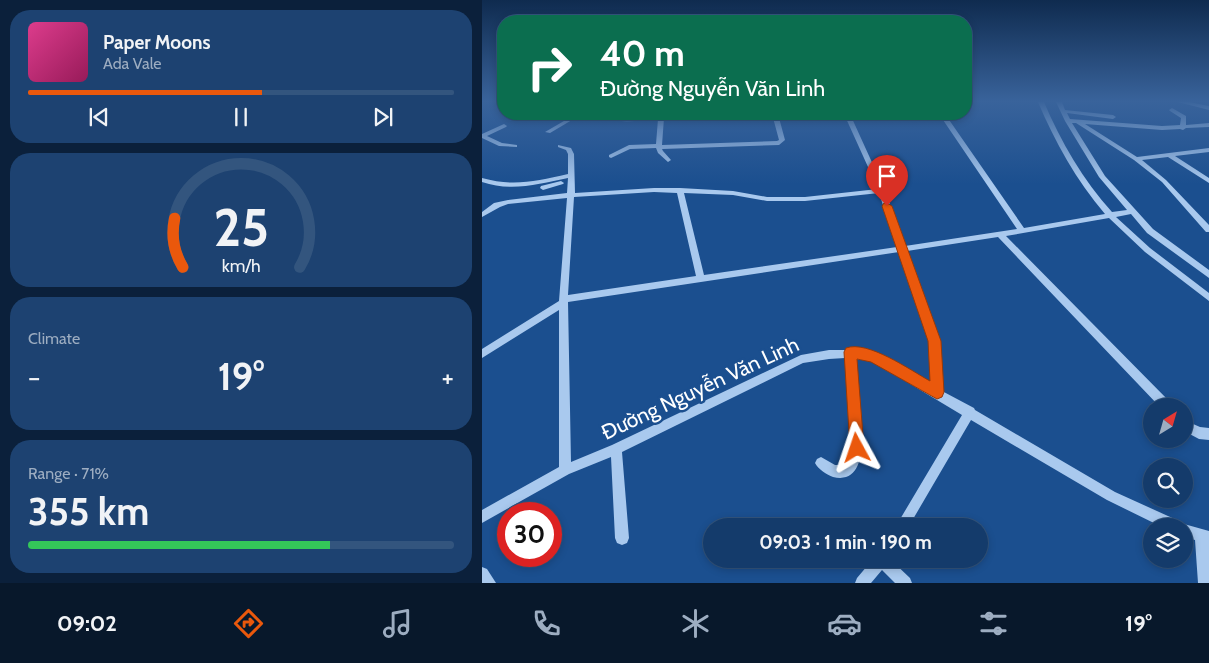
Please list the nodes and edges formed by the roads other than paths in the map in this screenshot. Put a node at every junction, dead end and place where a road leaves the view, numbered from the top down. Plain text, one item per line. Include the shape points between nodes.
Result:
1 (497, 129) edge
2 (553, 129) edge
3 (660, 129) edge
4 (779, 129) edge
5 (854, 129) edge
6 (952, 129) edge
7 (1054, 129) edge
8 (1073, 129) edge
9 (1089, 129) edge
10 (548, 132) dead end
11 (482, 136) edge
12 (515, 146) dead end
13 (560, 146) dead end
14 (659, 146) junction
15 (1208, 150) edge
16 (1169, 155) junction
17 (611, 156) dead end
18 (668, 160) dead end
19 (1136, 160) junction
20 (571, 178) junction
21 (482, 180) edge
22 (1208, 181) edge
23 (543, 188) dead end
24 (680, 190) junction
25 (882, 191) junction
26 (571, 195) junction
27 (484, 211) edge
28 (1133, 211) junction
29 (1111, 214) junction
30 (1208, 230) edge
31 (1022, 231) junction
32 (1000, 234) junction
33 (902, 249) junction
34 (1208, 275) edge
35 (701, 279) junction
36 (1208, 298) edge
37 (563, 301) junction
38 (850, 352) junction
39 (482, 354) edge
40 (937, 392) junction
41 (1158, 398) edge
42 (970, 412) junction
43 (1193, 430) edge
44 (1208, 434) edge
45 (616, 449) junction
46 (821, 463) dead end
47 (565, 470) junction
48 (482, 517) edge
49 (907, 518) edge
50 (1157, 518) edge
51 (1193, 533) edge
52 (1205, 537) edge
53 (622, 538) dead end
54 (874, 568) edge
55 (891, 568) edge
56 (482, 574) edge
57 (489, 583) edge
58 (862, 583) edge
59 (905, 583) edge
60 (1205, 583) edge

1 - 11 street
2 - 10 street
3 - 14 street
4 - 14 street via 782,140 778,143
5 - 25 street
6 - 31 street
7 - 29 street via 1081,178
8 - 28 street via 1102,177
9 - 19 street
11 - 12 street via 501,145
13 - 20 street via 569,149 571,154
14 - 17 street via 629,147
14 - 18 street
15 - 16 street
16 - 19 street
16 - 22 street
19 - 30 street via 1164,181
20 - 21 street via 516,185
20 - 23 street
20 - 26 street
24 - 25 street via 767,199 805,199
24 - 26 street
24 - 35 street
25 - 33 street
26 - 27 street via 508,202
26 - 37 street
28 - 29 street
28 - 34 street via 1150,231
29 - 31 street
29 - 36 street via 1127,232
31 - 32 street
32 - 33 street
32 - 41 street
33 - 35 street
33 - 40 street via 934,341
35 - 37 street
37 - 39 street
37 - 47 street
38 - 40 street, Đường Nguyễn Văn Linh via 874,356
38 - 45 street, Đường Nguyễn Văn Linh via 801,359
38 - 46 street via 857,448 852,465 846,471 834,471
40 - 42 street, Đường Nguyễn Văn Linh
42 - 49 street
42 - 50 street, Đường Nguyễn Văn Linh via 1111,496
43 - 44 street
45 - 47 street, Đường Nguyễn Văn Linh
45 - 53 street
47 - 48 street, Đường Nguyễn Văn Linh
51 - 52 street
52 - 60 street
54 - 58 street
55 - 59 street
56 - 57 street

